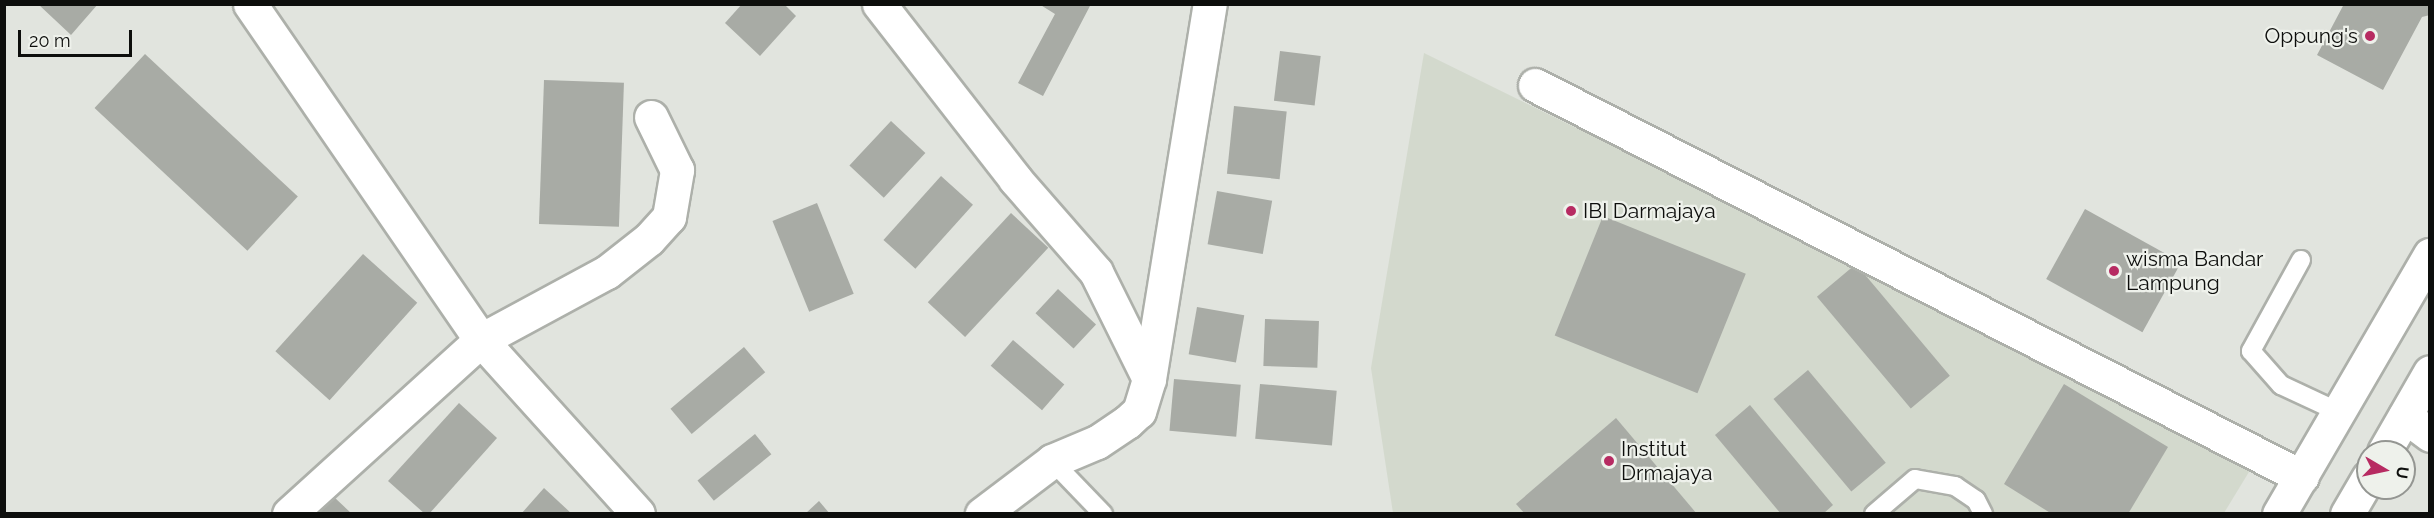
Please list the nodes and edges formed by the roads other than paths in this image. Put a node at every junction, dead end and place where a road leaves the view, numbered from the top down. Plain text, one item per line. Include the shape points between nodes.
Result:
1 (250, 4) edge
2 (879, 4) edge
3 (1210, 4) edge
4 (1535, 85) dead end
5 (651, 117) dead end
6 (2430, 255) edge
7 (2301, 260) dead end
8 (482, 340) junction
9 (2430, 372) edge
10 (1149, 379) junction
11 (2341, 413) junction
12 (2417, 426) edge
13 (2399, 440) edge
14 (1052, 461) junction
15 (2302, 477) junction
16 (2356, 498) edge
17 (289, 513) edge
18 (638, 513) edge
19 (982, 513) edge
20 (1103, 513) edge
21 (1874, 513) edge
22 (1983, 513) edge
23 (2279, 513) edge
24 (2347, 513) edge

1 - 8 main road
2 - 10 main road via 1015,179 1095,272
3 - 10 main road
4 - 15 main road
5 - 8 main road via 677,170 669,218 607,272
6 - 11 main road
7 - 11 lane via 2252,351 2280,385
8 - 17 main road
8 - 18 main road
9 - 12 main road
10 - 14 main road via 1139,411 1127,422 1097,442
11 - 15 main road
12 - 13 main road
14 - 19 main road
14 - 20 lane
15 - 23 main road
16 - 24 main road
21 - 22 lane via 1915,479 1955,486 1976,500

